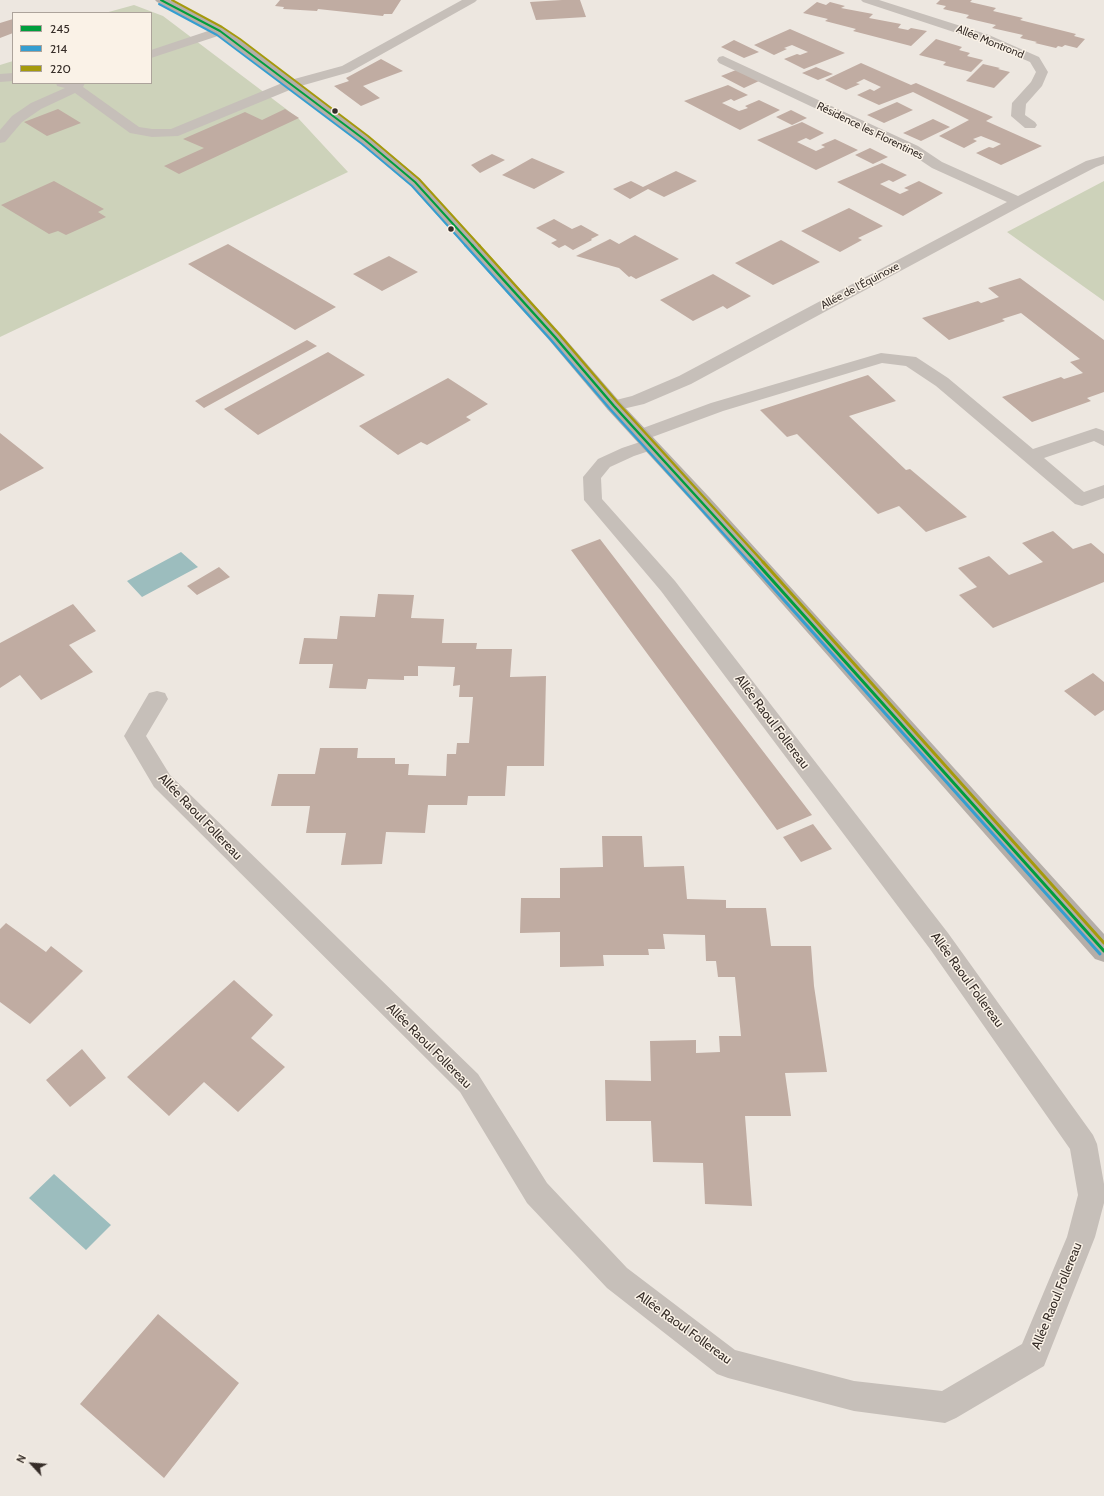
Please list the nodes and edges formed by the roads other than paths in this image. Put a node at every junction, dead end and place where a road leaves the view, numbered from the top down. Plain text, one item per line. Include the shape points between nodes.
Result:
1 (161, 0) edge
2 (190, 0) edge
3 (471, 0) edge
4 (867, 0) edge
5 (220, 31) junction
6 (152, 54) edge
7 (722, 60) dead end
8 (12, 77) edge
9 (0, 78) edge
10 (67, 84) edge
11 (292, 84) junction
12 (77, 86) edge
13 (1030, 125) dead end
14 (0, 139) edge
15 (1104, 160) edge
16 (1018, 202) junction
17 (614, 406) junction
18 (645, 440) junction
19 (1104, 440) edge
20 (1032, 456) junction
21 (1104, 491) edge
22 (157, 699) dead end
23 (1104, 951) edge

1 - 5 main road
2 - 5 main road via 209,15
3 - 11 street via 346,69
4 - 13 street, Allée Montrond via 985,38 1034,60 1042,72 1037,83 1019,103 1018,116
5 - 6 street
5 - 11 main road
7 - 16 street, Résidence les Florentines via 913,149 938,165
8 - 9 street
10 - 12 street
11 - 12 street via 172,133 135,130
11 - 17 main road via 415,182
12 - 14 street via 36,106 17,119
15 - 16 street, Allée de l'Équinoxe via 1091,164
16 - 17 street, Allée de l'Équinoxe via 685,380 638,400
17 - 18 main road
18 - 20 street via 717,407 881,358 910,361 942,382
18 - 22 street, Allée Raoul Follereau via 628,452 604,463 592,477 593,500 668,586 939,941 1083,1144 1092,1195 1081,1237 1033,1355 945,1407 854,1396 728,1363 617,1278 537,1194 469,1083 162,781 135,736
18 - 23 main road
19 - 20 street via 1096,434
20 - 21 street via 1082,500

